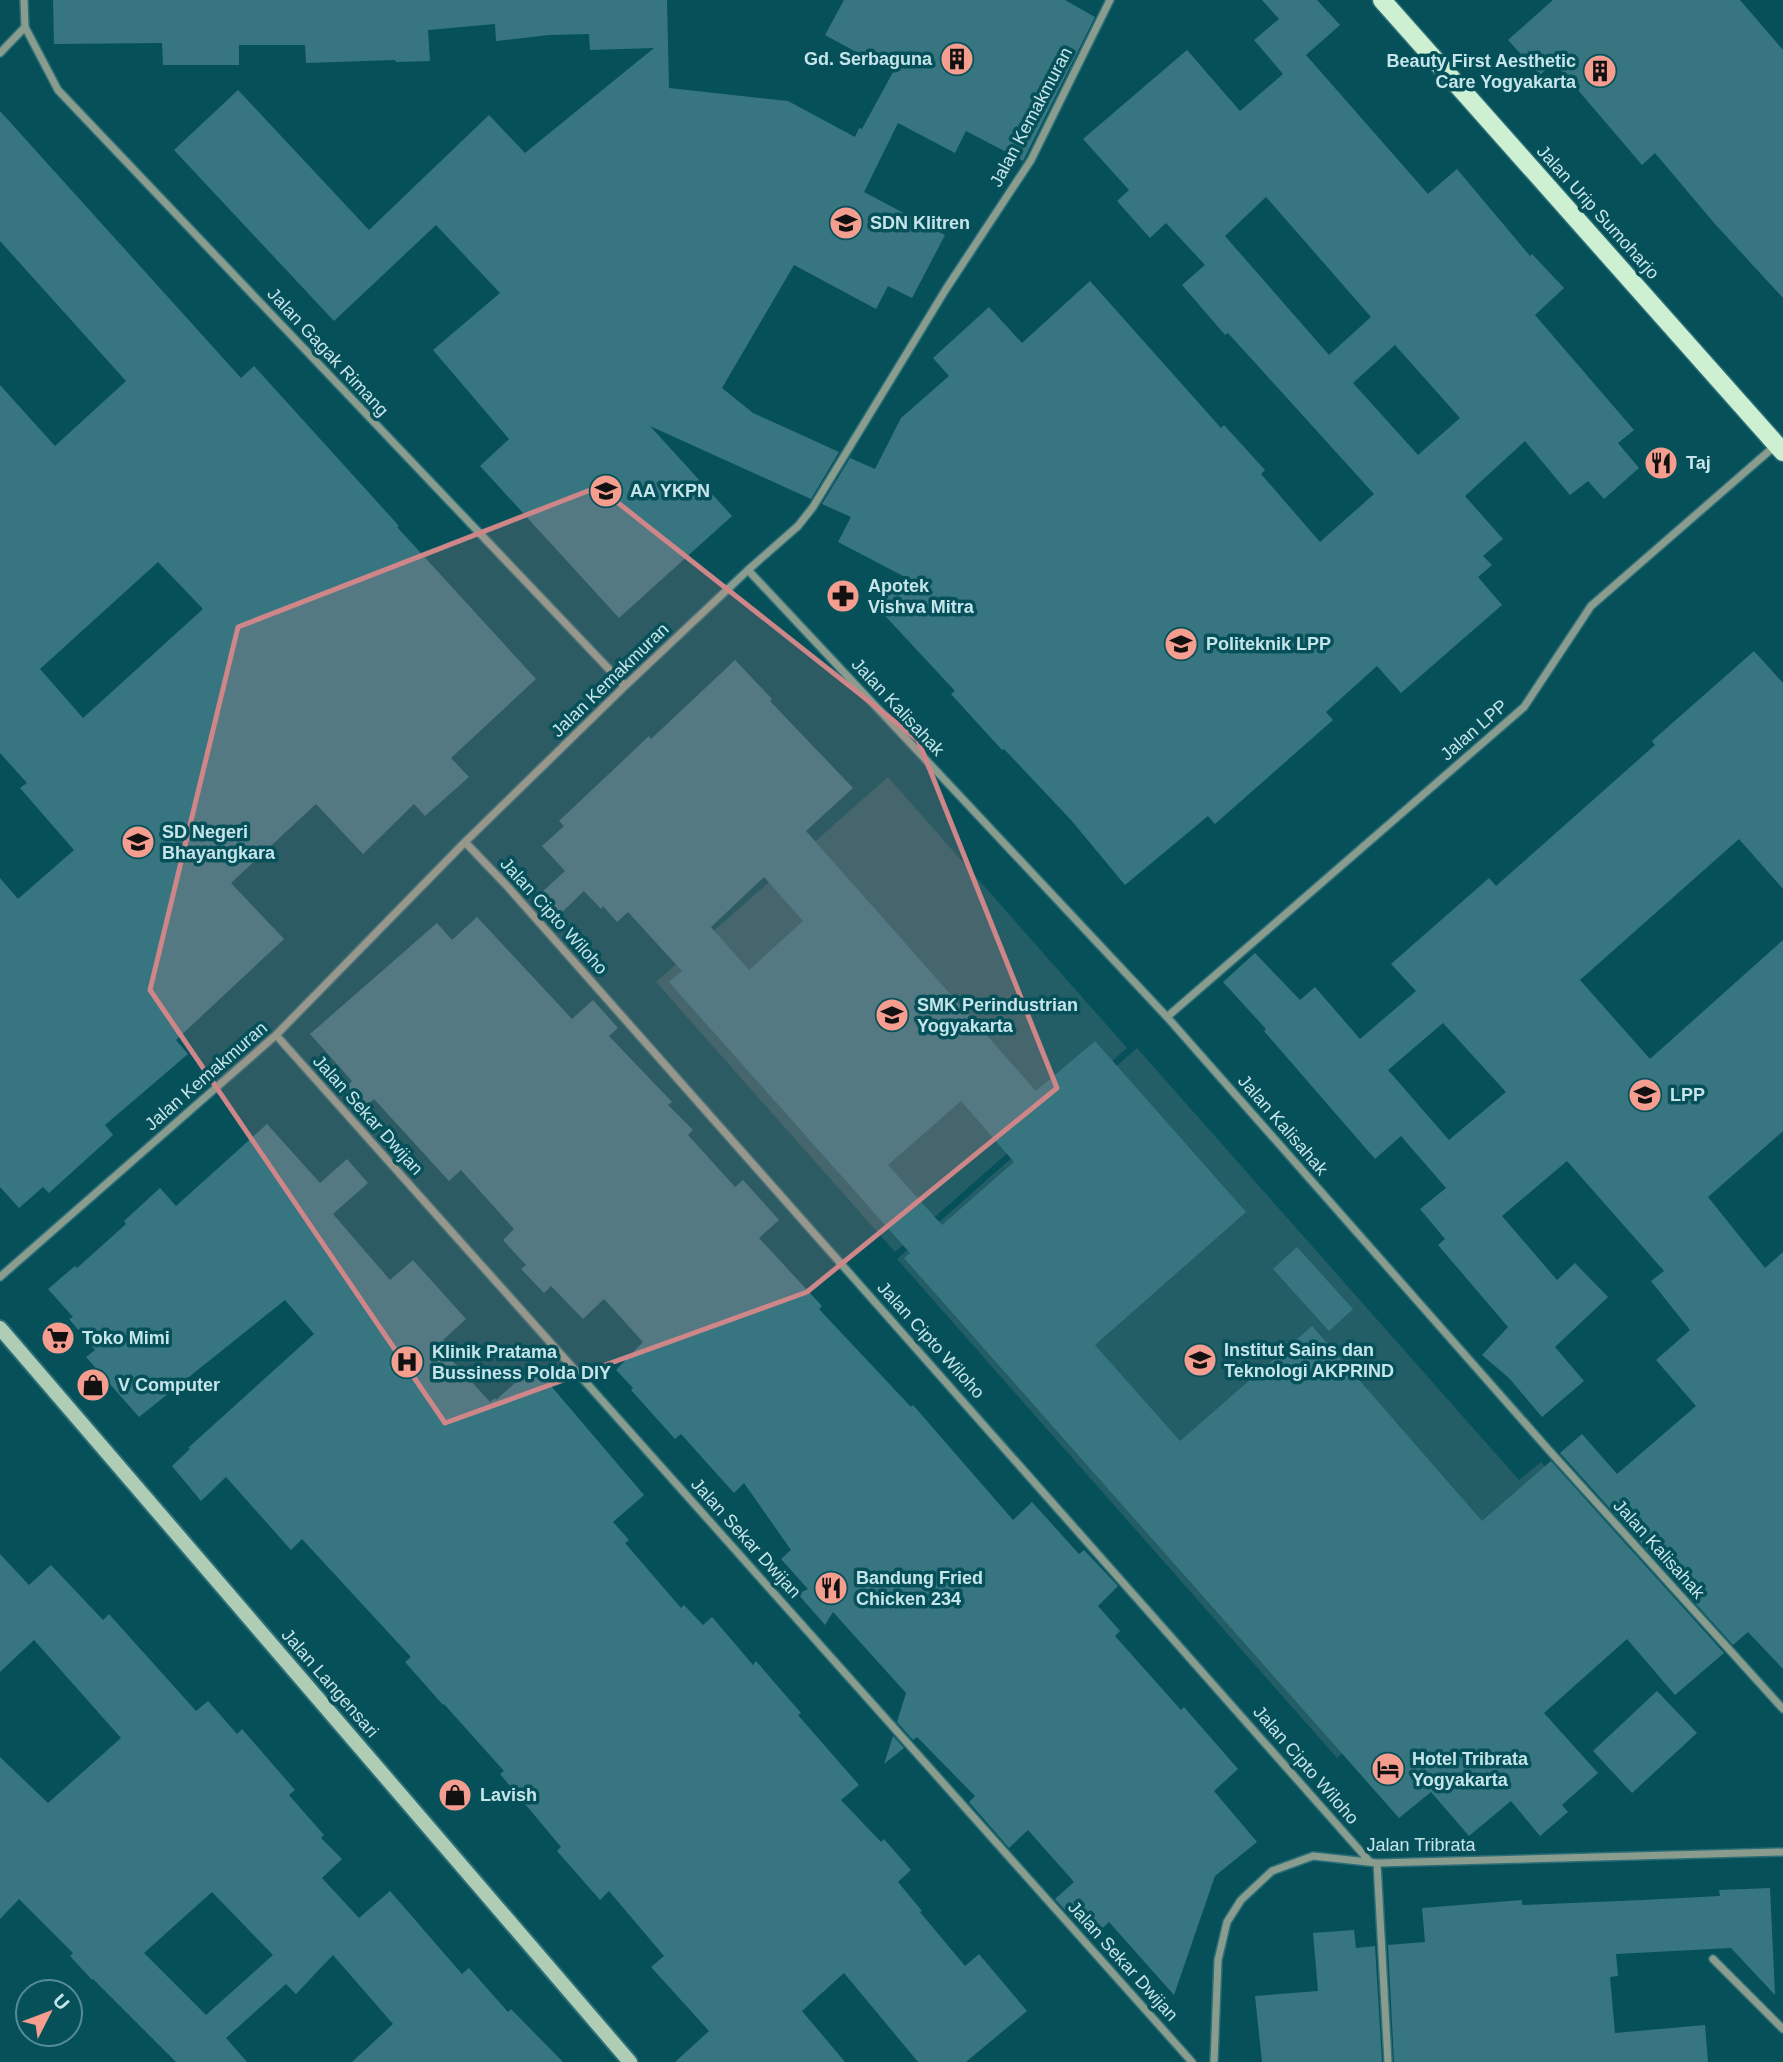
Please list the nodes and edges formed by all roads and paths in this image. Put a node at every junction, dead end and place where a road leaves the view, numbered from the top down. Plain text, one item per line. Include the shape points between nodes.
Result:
1 (24, 0) edge
2 (1110, 0) edge
3 (1382, 0) edge
4 (25, 27) junction
5 (0, 53) edge
6 (1780, 448) edge
7 (748, 570) junction
8 (625, 686) junction
9 (465, 842) junction
10 (1167, 1017) junction
11 (276, 1035) junction
12 (0, 1277) edge
13 (0, 1328) edge
14 (1783, 1709) edge
15 (1783, 1852) edge
16 (1374, 1862) junction
17 (1713, 1959) dead end
18 (1783, 2029) edge
19 (630, 2062) edge
20 (1192, 2062) edge
21 (1214, 2062) edge
22 (1388, 2062) edge

1 - 4 street
2 - 7 street, Jalan Kemakmuran via 1031,160 813,507
3 - 6 main road, Jalan Urip Sumoharjo
4 - 5 street
4 - 8 street, Jalan Gagak Rimang via 58,90
6 - 10 street, Jalan LPP via 1591,606 1524,707
7 - 8 street, Jalan Kemakmuran
7 - 10 street, Jalan Kalisahak
8 - 9 street, Jalan Kemakmuran
9 - 11 street, Jalan Kemakmuran
9 - 16 street, Jalan Cipto Wiloho
10 - 14 street, Jalan Kalisahak
11 - 12 street, Jalan Kemakmuran
11 - 20 street, Jalan Sekar Dwijan
13 - 19 main road, Jalan Langensari
15 - 16 street, Jalan Tribrata
16 - 21 street, Jalan Tribrata via 1313,1856 1272,1871 1241,1900 1227,1922 1218,1960
16 - 22 street
17 - 18 street

